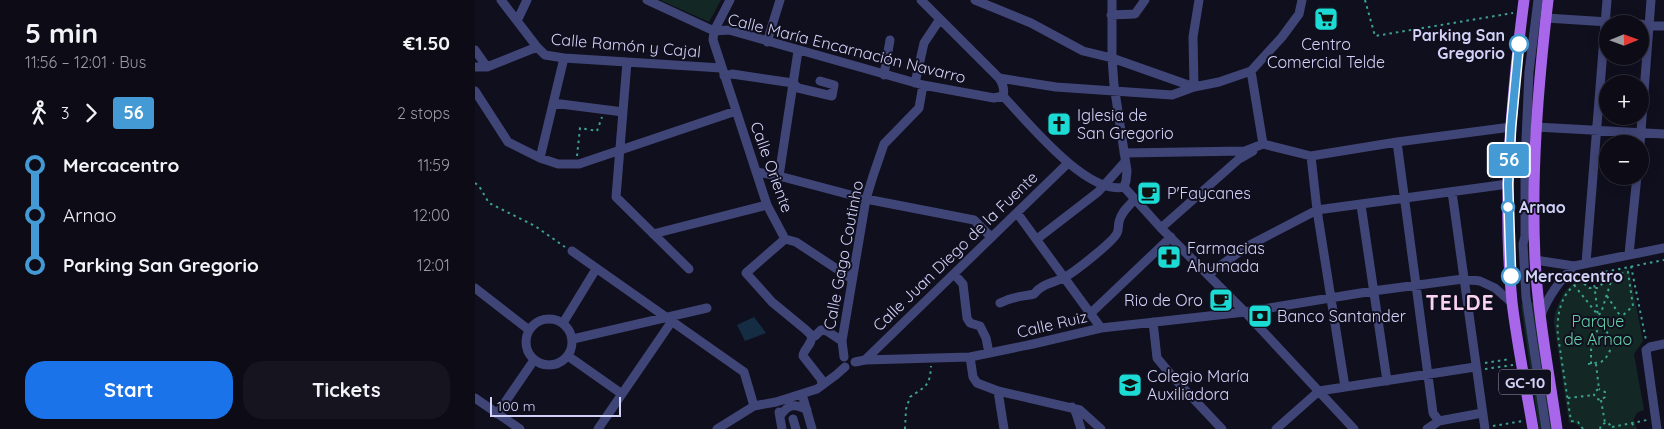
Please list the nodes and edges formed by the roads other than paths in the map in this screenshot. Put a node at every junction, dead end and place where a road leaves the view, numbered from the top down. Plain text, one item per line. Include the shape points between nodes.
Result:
1 (501, 0) edge
2 (527, 0) edge
3 (647, 0) edge
4 (730, 0) edge
5 (780, 0) edge
6 (921, 0) edge
7 (975, 0) edge
8 (1112, 0) edge
9 (1145, 0) edge
10 (1199, 0) edge
11 (1302, 0) edge
12 (1538, 0) edge
13 (1548, 0) edge
14 (1607, 0) edge
15 (1651, 0) edge
16 (1523, 6) edge
17 (1111, 15) junction
18 (1606, 15) edge
19 (1546, 18) junction
20 (940, 19) junction
21 (517, 21) junction
22 (1599, 21) edge
23 (1649, 26) joint
24 (1664, 26) edge
25 (714, 31) junction
26 (889, 40) dead end
27 (767, 42) junction
28 (537, 47) junction
29 (475, 50) edge
30 (798, 51) junction
31 (565, 58) junction
32 (1112, 58) junction
33 (627, 62) junction
34 (1602, 65) edge
35 (1646, 65) edge
36 (475, 67) edge
37 (487, 67) junction
38 (1251, 71) junction
39 (723, 72) junction
40 (884, 75) junction
41 (999, 78) junction
42 (820, 81) dead end
43 (793, 83) junction
44 (919, 84) junction
45 (1194, 88) junction
46 (475, 91) edge
47 (1116, 92) junction
48 (1003, 96) junction
49 (553, 103) junction
50 (736, 111) junction
51 (623, 112) junction
52 (1511, 127) junction
53 (1536, 127) junction
54 (1597, 130) junction
55 (1641, 132) junction
56 (1664, 134) edge
57 (1641, 135) edge
58 (1397, 142) junction
59 (1263, 144) junction
60 (619, 150) junction
61 (1124, 152) junction
62 (1311, 156) junction
63 (540, 158) junction
64 (1124, 162) junction
65 (1067, 164) junction
66 (756, 172) junction
67 (779, 176) junction
68 (1508, 184) junction
69 (1636, 185) edge
70 (1102, 186) junction
71 (1123, 188) junction
72 (1452, 192) junction
73 (1405, 198) junction
74 (866, 199) junction
75 (1135, 200) junction
76 (767, 205) junction
77 (1361, 205) junction
78 (1317, 210) junction
79 (1017, 213) junction
80 (1161, 228) junction
81 (653, 234) junction
82 (991, 237) junction
83 (1171, 237) junction
84 (785, 239) junction
85 (1037, 239) junction
86 (1664, 248) edge
87 (572, 251) road end
88 (1629, 254) junction
89 (1535, 260) junction
90 (1586, 263) junction
91 (1574, 266) junction
92 (596, 269) junction
93 (689, 269) dead end
94 (953, 274) junction
95 (1209, 274) junction
96 (1065, 277) junction
97 (852, 279) junction
98 (1463, 279) junction
99 (1415, 285) junction
100 (475, 288) edge
101 (1373, 291) junction
102 (1331, 298) junction
103 (1000, 303) dead end
104 (1512, 303) junction
105 (707, 308) dead end
106 (1245, 312) junction
107 (1091, 313) junction
108 (1540, 318) junction
109 (669, 320) junction
110 (1153, 322) junction
111 (563, 323) junction
112 (1101, 328) junction
113 (529, 330) junction
114 (811, 336) junction
115 (573, 340) junction
116 (842, 341) junction
117 (1664, 344) edge
118 (989, 353) junction
119 (568, 356) junction
120 (970, 357) junction
121 (534, 360) junction
122 (860, 361) junction
123 (845, 362) junction
124 (1479, 367) junction
125 (1428, 374) junction
126 (1387, 381) junction
127 (823, 386) junction
128 (1345, 387) junction
129 (1319, 390) junction
130 (998, 391) junction
131 (622, 394) junction
132 (803, 394) junction
133 (475, 398) edge
134 (776, 402) junction
135 (754, 406) junction
136 (1072, 407) junction
137 (807, 410) junction
138 (1482, 413) junction
139 (497, 414) junction
140 (780, 416) junction
141 (793, 419) dead end
142 (1090, 419) junction
143 (1439, 421) junction
144 (1080, 427) edge
145 (1484, 428) edge
146 (520, 429) edge
147 (598, 429) edge
148 (717, 429) edge
149 (782, 429) edge
150 (796, 429) edge
151 (812, 429) edge
152 (1004, 429) edge
153 (1101, 429) edge
154 (1222, 429) edge
155 (1276, 429) edge
156 (1354, 429) edge
157 (1427, 429) edge
158 (1533, 429) edge
159 (1546, 429) edge
160 (1557, 429) edge
161 (1657, 429) edge

1 - 21 street
2 - 21 street
3 - 25 street
4 - 25 street
5 - 27 street
6 - 20 street
7 - 32 street via 1031,23 1083,51
8 - 17 street
9 - 17 street via 1135,14
10 - 45 street via 1193,37
11 - 38 street via 1299,14
12 - 159 street via 1529,72 1523,244 1526,297
13 - 19 main road, GC-10
14 - 18 street
15 - 23 street
16 - 52 main road, GC-10
17 - 32 street
19 - 22 street
19 - 53 main road, GC-10
20 - 41 street
20 - 44 street, Calle Gago Coutinho via 924,43
21 - 28 street
23 - 24 street
25 - 27 street, Calle María Encarnación Navarro via 729,30
25 - 39 street, Calle Oriente via 713,40
26 - 40 street
27 - 30 street, Calle María Encarnación Navarro
28 - 31 street, Calle Ramón y Cajal via 545,55
28 - 37 street, Calle Ramón y Cajal
29 - 37 street
30 - 40 street, Calle María Encarnación Navarro
30 - 43 street
31 - 33 street, Calle Ramón y Cajal
31 - 49 street
32 - 45 street
32 - 47 street
33 - 39 street, Calle Ramón y Cajal
33 - 51 street
34 - 54 street
35 - 55 street
36 - 37 street, Calle Ramón y Cajal
38 - 45 street
38 - 59 street
39 - 43 street, Calle Ramón y Cajal
39 - 50 street, Calle Oriente
40 - 44 street, Calle María Encarnación Navarro
41 - 47 street
41 - 48 street via 1003,84
42 - 43 street, Calle Ramón y Cajal via 834,85 832,96 797,88
43 - 67 street
44 - 48 street, Calle María Encarnación Navarro via 994,98
44 - 74 street, Calle Gago Coutinho via 919,108 884,144
45 - 47 street via 1172,95
46 - 63 street via 508,142
47 - 61 street
48 - 65 street
49 - 51 street
49 - 63 street
50 - 60 street
50 - 66 street, Calle Oriente
51 - 60 street
52 - 58 street
52 - 68 main road, GC-10
53 - 54 street
53 - 89 main road, GC-10
54 - 55 street
54 - 90 street
55 - 56 street
55 - 57 street
58 - 62 street
58 - 73 street
59 - 61 street via 1245,150
59 - 62 street
59 - 80 street via 1239,159
60 - 63 street via 579,164 558,164
60 - 81 street via 616,197
61 - 64 street
62 - 78 street
64 - 70 street
64 - 71 street via 1127,171
65 - 70 street
65 - 79 street, Calle Juan Diego de la Fuente
66 - 67 street
66 - 76 street, Calle Oriente
67 - 74 street
68 - 72 street
68 - 104 main road, GC-10
69 - 88 street
70 - 71 street
70 - 85 street
71 - 75 street
72 - 73 street
72 - 98 street
73 - 77 street
73 - 99 street
74 - 82 street via 974,220
74 - 97 street, Calle Gago Coutinho
75 - 80 street
75 - 96 street via 1121,215 1117,233 1108,243
76 - 81 street
76 - 84 street, Calle Oriente
77 - 78 street
77 - 101 street
78 - 95 street via 1245,247
78 - 102 street
79 - 82 street, Calle Juan Diego de la Fuente
79 - 85 street
80 - 83 street
81 - 93 street
82 - 94 street, Calle Juan Diego de la Fuente
83 - 95 street
83 - 107 street
84 - 97 street via 796,242
84 - 114 street via 746,273 772,302
85 - 96 street
86 - 88 street
87 - 92 street
88 - 90 street
89 - 91 street
89 - 108 main road, GC-10
90 - 91 street
91 - 108 street via 1556,285
92 - 109 street
92 - 111 street
94 - 118 street via 963,284 967,318 970,323 980,326
94 - 122 street, Calle Juan Diego de la Fuente
95 - 106 street
96 - 103 street via 1039,287 1034,294 1015,296
96 - 107 street
97 - 116 street, Calle Gago Coutinho
98 - 99 street, Calle Ruiz
98 - 104 street via 1495,288
98 - 124 street
99 - 101 street, Calle Ruiz
99 - 125 street
100 - 113 street
101 - 102 street, Calle Ruiz
101 - 126 street
102 - 106 street, Calle Ruiz
102 - 128 street
104 - 158 main road, GC-10
105 - 109 street
106 - 110 street, Calle Ruiz
106 - 129 street
107 - 112 street
108 - 160 main road, GC-10
109 - 115 street
109 - 131 street
109 - 135 street via 744,372
110 - 112 street, Calle Ruiz
110 - 154 street via 1157,358
111 - 113 street via 555,319 540,320
111 - 115 street
112 - 118 street, Calle Ruiz
113 - 121 street via 526,348
114 - 116 street via 827,330
114 - 127 street via 803,356
115 - 119 street
116 - 123 street, Calle Gago Coutinho
117 - 161 street via 1646,350
118 - 120 street, Calle Ruiz
119 - 121 street via 549,366
119 - 131 street
120 - 122 street, Calle Ruiz
120 - 130 street via 977,383
121 - 139 street
122 - 123 street via 851,355
123 - 127 street
124 - 125 street
124 - 138 street
125 - 126 street
125 - 143 street via 1433,414
126 - 128 street
127 - 132 street
128 - 129 street
129 - 155 street
129 - 156 street
130 - 136 street
130 - 152 street
131 - 147 street
132 - 134 street
132 - 137 street
133 - 139 street
134 - 135 street
134 - 140 street
135 - 148 street
136 - 142 street
136 - 144 street
137 - 140 street via 793,404
137 - 151 street
138 - 143 street
138 - 145 street
139 - 146 street
140 - 149 street
141 - 150 street
142 - 144 street
142 - 153 street
143 - 157 street

